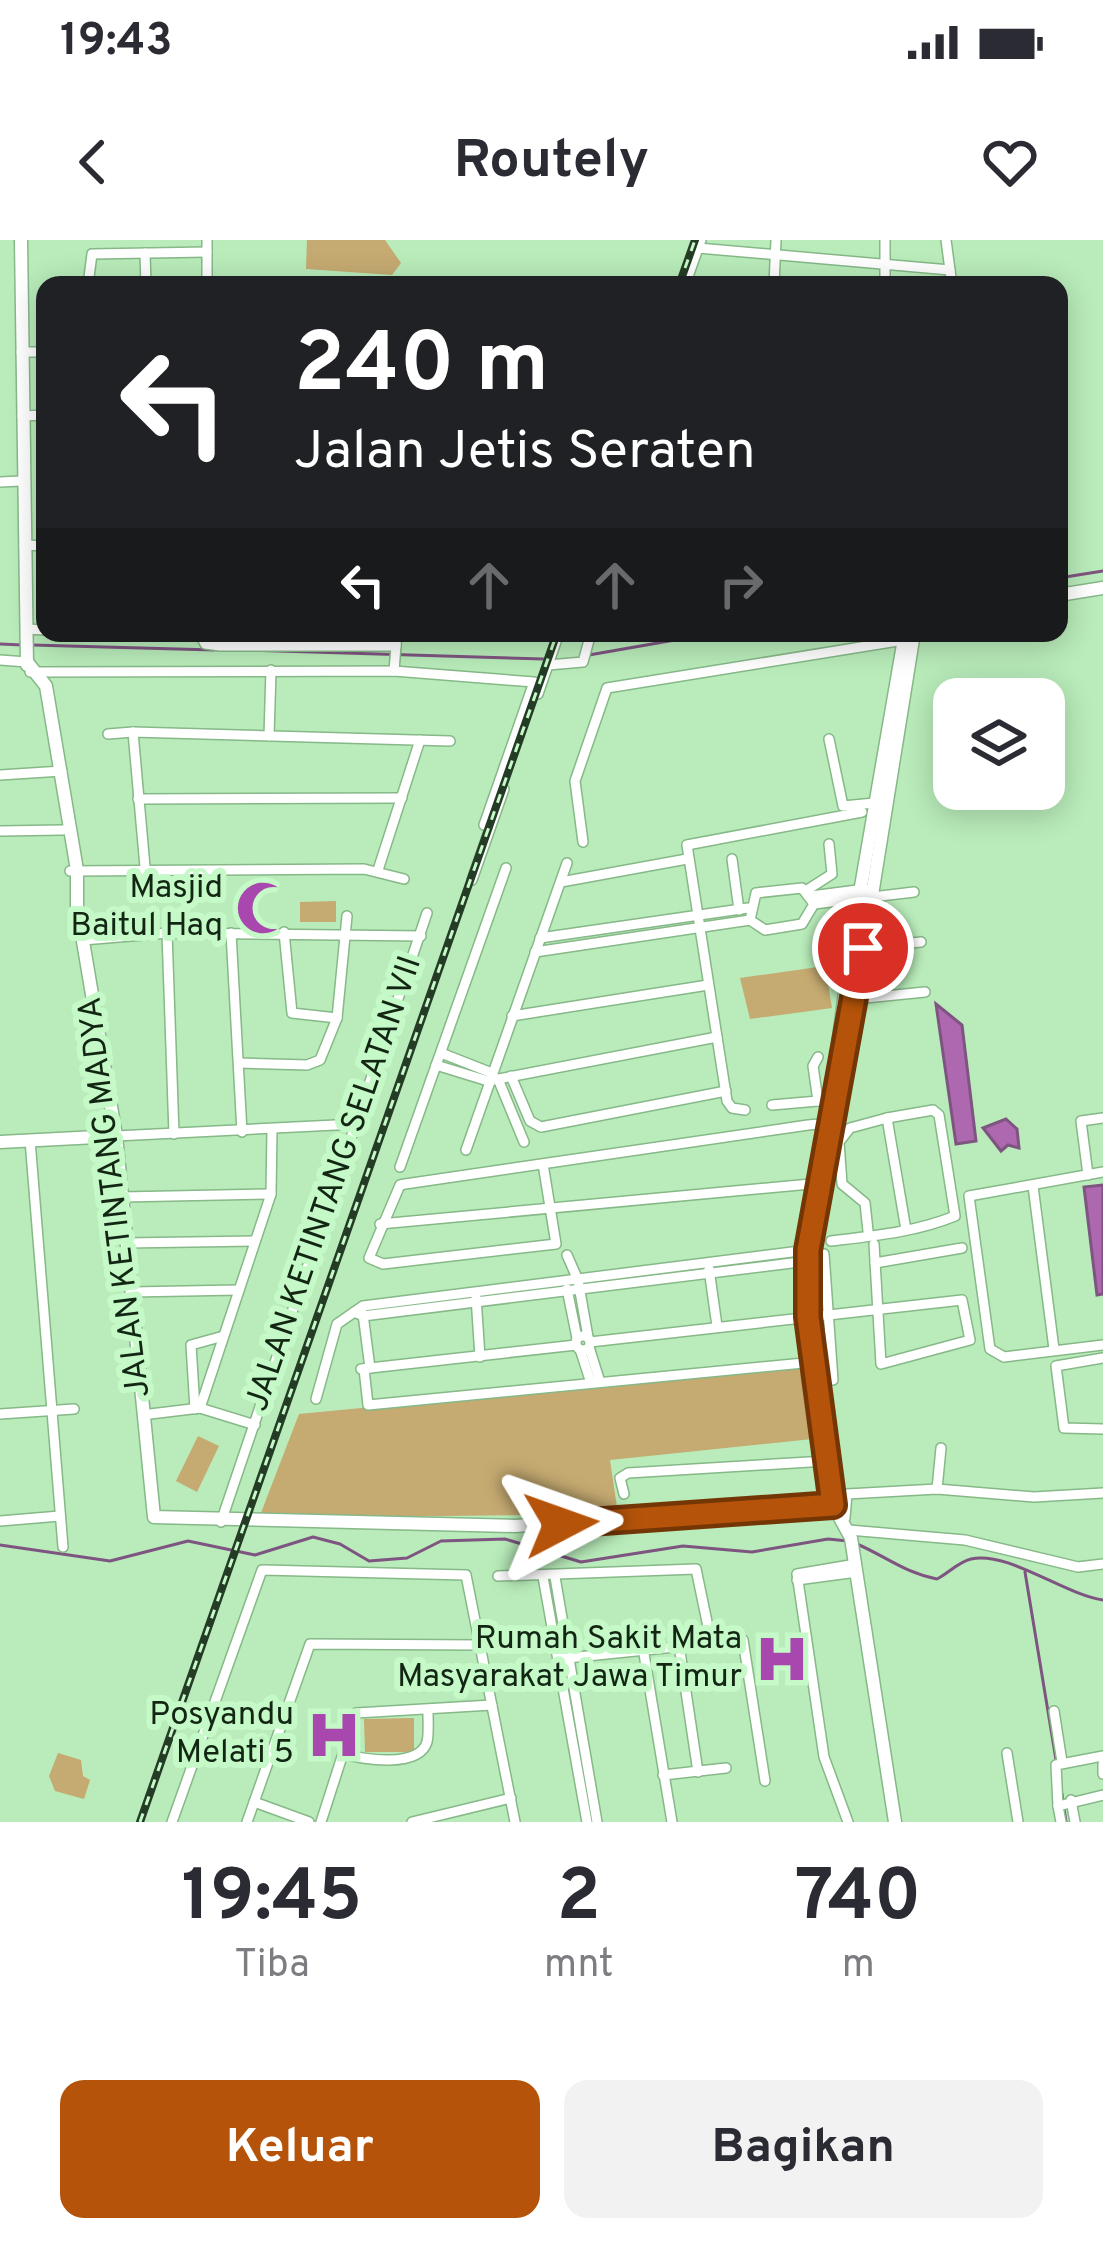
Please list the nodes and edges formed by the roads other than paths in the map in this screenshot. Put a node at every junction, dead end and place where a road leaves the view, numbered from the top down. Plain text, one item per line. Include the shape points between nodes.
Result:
1 (21, 240) edge
2 (776, 240) edge
3 (885, 240) edge
4 (946, 240) edge
5 (700, 244) edge
6 (207, 246) edge
7 (145, 253) junction
8 (775, 256) junction
9 (885, 266) junction
10 (950, 270) junction
11 (89, 276) edge
12 (146, 276) edge
13 (208, 276) edge
14 (688, 276) edge
15 (774, 276) edge
16 (885, 276) edge
17 (951, 276) edge
18 (21, 352) junction
19 (36, 352) edge
20 (36, 415) edge
21 (22, 416) junction
22 (21, 481) junction
23 (0, 482) edge
24 (24, 545) junction
25 (36, 546) edge
26 (1103, 588) edge
27 (1068, 594) edge
28 (27, 630) junction
29 (36, 630) edge
30 (204, 642) edge
31 (396, 642) edge
32 (557, 642) edge
33 (588, 642) edge
34 (868, 642) edge
35 (906, 642) edge
36 (907, 642) edge
37 (395, 659) junction
38 (0, 663) edge
39 (549, 663) junction
40 (30, 665) junction
41 (58, 670) junction
42 (271, 670) junction
43 (46, 686) junction
44 (133, 732) junction
45 (108, 734) dead end
46 (269, 736) junction
47 (829, 739) dead end
48 (420, 740) junction
49 (450, 741) dead end
50 (58, 771) junction
51 (0, 775) edge
52 (138, 799) junction
53 (402, 799) junction
54 (868, 808) junction
55 (484, 825) dead end
56 (63, 830) junction
57 (0, 831) edge
58 (584, 842) dead end
59 (829, 844) dead end
60 (687, 859) junction
61 (731, 859) dead end
62 (567, 863) dead end
63 (145, 867) junction
64 (506, 868) dead end
65 (378, 870) junction
66 (74, 873) junction
67 (404, 879) dead end
68 (472, 880) dead end
69 (561, 882) junction
70 (914, 892) dead end
71 (866, 893) junction
72 (810, 897) junction
73 (428, 913) dead end
74 (746, 913) junction
75 (347, 916) dead end
76 (697, 922) junction
77 (284, 932) junction
78 (167, 933) junction
79 (231, 933) junction
80 (343, 933) junction
81 (421, 936) junction
82 (540, 938) junction
83 (83, 940) junction
84 (921, 942) dead end
85 (863, 948) junction
86 (535, 952) junction
87 (860, 964) junction
88 (708, 985) junction
89 (925, 992) dead end
90 (855, 999) junction
91 (512, 1016) junction
92 (337, 1018) junction
93 (717, 1037) junction
94 (441, 1053) junction
95 (818, 1057) dead end
96 (239, 1063) junction
97 (436, 1065) junction
98 (511, 1076) junction
99 (493, 1077) junction
100 (726, 1091) junction
101 (818, 1101) junction
102 (772, 1105) dead end
103 (745, 1110) dead end
104 (887, 1118) junction
105 (1103, 1118) edge
106 (830, 1123) junction
107 (356, 1124) junction
108 (272, 1130) junction
109 (242, 1132) junction
110 (174, 1134) junction
111 (116, 1136) junction
112 (30, 1140) junction
113 (0, 1142) edge
114 (524, 1142) dead end
115 (466, 1150) dead end
116 (543, 1164) junction
117 (400, 1167) dead end
118 (1103, 1172) edge
119 (1088, 1175) junction
120 (821, 1183) junction
121 (1033, 1186) junction
122 (271, 1194) junction
123 (969, 1196) junction
124 (122, 1197) junction
125 (954, 1199) junction
126 (554, 1208) junction
127 (380, 1224) junction
128 (906, 1230) junction
129 (868, 1232) dead end
130 (255, 1241) junction
131 (831, 1241) dead end
132 (126, 1243) junction
133 (874, 1244) dead end
134 (962, 1248) dead end
135 (824, 1254) dead end
136 (567, 1255) dead end
137 (808, 1256) junction
138 (875, 1263) junction
139 (709, 1268) junction
140 (572, 1282) junction
141 (239, 1290) junction
142 (130, 1292) junction
143 (476, 1297) junction
144 (360, 1312) junction
145 (877, 1312) junction
146 (828, 1316) junction
147 (808, 1317) junction
148 (717, 1326) junction
149 (220, 1337) junction
150 (584, 1343) junction
151 (1103, 1345) edge
152 (1054, 1349) junction
153 (480, 1357) junction
154 (1103, 1358) edge
155 (808, 1362) junction
156 (364, 1368) junction
157 (833, 1380) dead end
158 (596, 1383) junction
159 (316, 1399) dead end
160 (198, 1408) junction
161 (74, 1409) dead end
162 (51, 1411) junction
163 (0, 1414) edge
164 (150, 1414) dead end
165 (255, 1425) junction
166 (1103, 1429) edge
167 (941, 1448) dead end
168 (826, 1461) junction
169 (937, 1489) junction
170 (1103, 1493) edge
171 (624, 1494) dead end
172 (833, 1505) junction
173 (60, 1516) junction
174 (0, 1521) edge
175 (221, 1522) junction
176 (852, 1546) junction
177 (63, 1547) dead end
178 (1103, 1564) edge
179 (498, 1576) dead end
180 (549, 1577) junction
181 (711, 1642) junction
182 (480, 1645) junction
183 (679, 1645) junction
184 (643, 1648) junction
185 (563, 1658) junction
186 (492, 1705) junction
187 (1054, 1711) dead end
188 (428, 1712) junction
189 (1007, 1753) dead end
190 (345, 1754) junction
191 (1103, 1760) edge
192 (1062, 1762) junction
193 (726, 1768) dead end
194 (698, 1772) junction
195 (1103, 1774) edge
196 (663, 1775) junction
197 (765, 1780) dead end
198 (1103, 1795) edge
199 (511, 1798) junction
200 (254, 1802) junction
201 (1064, 1803) junction
202 (172, 1822) edge
203 (247, 1822) edge
204 (309, 1822) edge
205 (321, 1822) edge
206 (412, 1822) edge
207 (515, 1822) edge
208 (587, 1822) edge
209 (597, 1822) edge
210 (671, 1822) edge
211 (848, 1822) edge
212 (895, 1822) edge
213 (1018, 1822) edge
214 (1061, 1822) edge
215 (1075, 1822) edge

1 - 18 street, JALAN KETINTANG MADYA
2 - 8 street
3 - 9 street
4 - 10 street
5 - 8 street
5 - 14 street
6 - 7 street
6 - 13 street
7 - 11 street via 92,254
7 - 12 street
8 - 9 street
8 - 15 street
9 - 10 street
9 - 16 street
10 - 17 street
18 - 19 street
18 - 21 street, JALAN KETINTANG MADYA
20 - 21 street
21 - 22 street, JALAN KETINTANG MADYA
22 - 23 street
22 - 24 street, JALAN KETINTANG MADYA
24 - 25 street
24 - 28 street, JALAN KETINTANG MADYA
26 - 27 street
28 - 29 street
28 - 40 street, JALAN KETINTANG MADYA
30 - 37 street
31 - 37 street
32 - 39 street
33 - 39 street via 584,658
34 - 58 street via 607,688 575,781
35 - 54 street
36 - 71 street
37 - 42 street
37 - 55 street via 536,684
38 - 40 street
39 - 68 street
40 - 41 street
40 - 43 street, JALAN KETINTANG MADYA
40 - 50 street, JALAN KETINTANG MADYA
41 - 42 street
41 - 43 street
42 - 46 street
43 - 50 street, JALAN KETINTANG MADYA
44 - 45 street
44 - 46 street
44 - 52 street
46 - 48 street
47 - 54 street via 843,806
48 - 49 street
48 - 53 street
50 - 51 street
50 - 56 street, JALAN KETINTANG MADYA
50 - 66 street, JALAN KETINTANG MADYA
52 - 53 street
52 - 63 street
53 - 65 street
54 - 60 street via 689,842
54 - 71 street
56 - 57 street
56 - 66 street, JALAN KETINTANG MADYA
59 - 72 street via 832,874
60 - 69 street
60 - 76 street
61 - 74 street
62 - 69 street
63 - 65 street
63 - 66 street
64 - 94 street
65 - 67 street
66 - 83 street, JALAN KETINTANG MADYA
69 - 82 street
70 - 71 street
71 - 72 street
71 - 85 street
72 - 74 street via 764,890
72 - 74 street via 802,924 765,930
73 - 81 street, JALAN KETINTANG SELATAN VII
74 - 76 street
75 - 80 street
76 - 82 street
76 - 86 street
76 - 88 street
77 - 79 street
77 - 80 street
77 - 92 street via 292,1013
78 - 79 street
78 - 83 street
78 - 110 street
79 - 96 street
80 - 81 street
80 - 92 street
81 - 107 street, JALAN KETINTANG SELATAN VII
82 - 86 street
83 - 111 street, JALAN KETINTANG MADYA
84 - 85 street
85 - 87 street
86 - 91 street
87 - 90 street
87 - 101 street via 847,966 830,1098
88 - 91 street
88 - 93 street
89 - 90 street
90 - 106 street
91 - 99 street
92 - 96 street via 314,1064
93 - 98 street
93 - 100 street
94 - 97 street
94 - 99 street
95 - 101 street
96 - 109 street
97 - 99 street
97 - 117 street
98 - 99 street
98 - 100 street via 530,1121 541,1127
99 - 114 street
99 - 115 street
100 - 103 street via 729,1106
101 - 102 street
104 - 125 street via 937,1112
104 - 128 street
104 - 129 street via 850,1129 839,1142 842,1184 865,1203
105 - 119 street via 1081,1120
106 - 116 street
106 - 120 street
107 - 108 street
107 - 165 street, JALAN KETINTANG SELATAN VII
108 - 109 street
108 - 122 street
109 - 110 street
110 - 111 street
111 - 112 street
111 - 124 street, JALAN KETINTANG MADYA
112 - 113 street
112 - 162 street
116 - 126 street
116 - 127 street via 400,1185
118 - 119 street
119 - 121 street
120 - 126 street
120 - 137 street
121 - 123 street
121 - 152 street
122 - 124 street
122 - 130 street
123 - 125 street
123 - 152 street via 990,1349 1004,1357
124 - 132 street, JALAN KETINTANG MADYA
125 - 128 street via 953,1218
126 - 127 street
126 - 127 street via 556,1244 382,1264 367,1254
128 - 131 street
130 - 132 street
130 - 141 street
132 - 142 street, JALAN KETINTANG MADYA
133 - 138 street
134 - 138 street
135 - 146 street
136 - 140 street
137 - 139 street
137 - 147 street
138 - 145 street
139 - 140 street
139 - 148 street
140 - 143 street
140 - 150 street
141 - 142 street
141 - 149 street
142 - 175 street, JALAN KETINTANG MADYA via 154,1517
143 - 144 street
143 - 153 street
144 - 156 street
144 - 159 street via 337,1324
145 - 145 street via 884,1366 972,1338 962,1300
145 - 146 street
146 - 147 street
146 - 157 street
147 - 148 street
147 - 155 street
148 - 150 street
149 - 160 street
149 - 160 street via 191,1345
150 - 153 street
150 - 158 street
151 - 152 street
153 - 156 street
154 - 166 street via 1056,1366 1064,1428
155 - 158 street
155 - 168 street
156 - 158 street via 368,1405
160 - 164 street, JALAN KETINTANG SELATAN VII
160 - 165 street, JALAN KETINTANG SELATAN VII
161 - 162 street
162 - 163 street
162 - 173 street
165 - 175 street
167 - 169 street
168 - 171 street via 628,1473 620,1478
168 - 172 street
169 - 170 street
169 - 176 street via 847,1494
172 - 175 street via 515,1526
172 - 176 street
173 - 174 street
173 - 177 street
176 - 178 street via 965,1540 1078,1567
176 - 211 street via 797,1580 824,1757
176 - 212 street
179 - 180 street
180 - 181 street via 696,1569
180 - 185 street
181 - 183 street
181 - 197 street via 746,1643
182 - 186 street
182 - 200 street via 310,1644
182 - 202 street via 466,1575 262,1570
183 - 184 street
183 - 194 street
184 - 185 street
184 - 196 street
185 - 208 street
185 - 209 street
186 - 188 street
186 - 199 street
187 - 192 street
188 - 190 street via 357,1712
188 - 190 street via 422,1750 380,1760
189 - 213 street
190 - 205 street
191 - 192 street
191 - 195 street
192 - 201 street via 1054,1767
193 - 194 street
194 - 196 street
196 - 210 street
198 - 201 street
199 - 206 street
199 - 207 street
200 - 203 street
200 - 204 street
201 - 214 street
201 - 215 street

